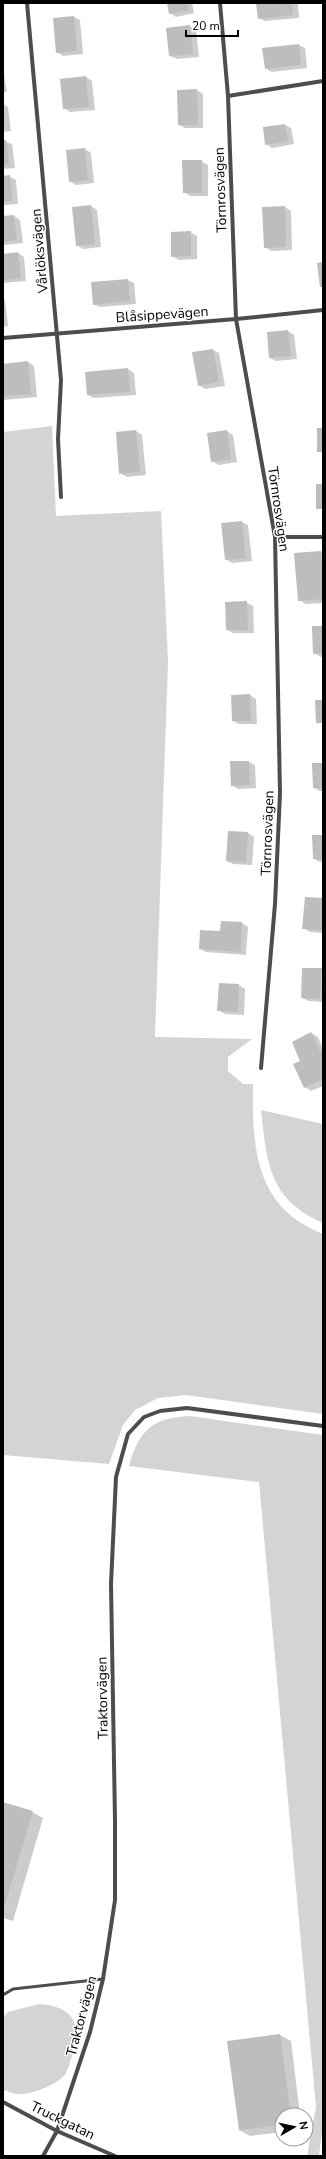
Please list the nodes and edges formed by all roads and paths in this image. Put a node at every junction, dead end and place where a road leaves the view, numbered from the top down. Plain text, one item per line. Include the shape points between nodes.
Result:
1 (27, 3) edge
2 (220, 3) edge
3 (323, 82) edge
4 (228, 96) junction
5 (323, 310) edge
6 (236, 319) junction
7 (57, 332) junction
8 (3, 338) edge
9 (61, 497) dead end
10 (274, 537) junction
11 (323, 537) edge
12 (261, 1068) dead end
13 (323, 1426) edge
14 (103, 1979) junction
15 (3, 1995) edge
16 (3, 2102) edge
17 (57, 2131) junction
18 (43, 2156) edge
19 (115, 2156) edge

1 - 7 street, Vårlöksvägen
2 - 4 street, Törnrosvägen
3 - 4 street
4 - 6 street, Törnrosvägen
5 - 6 street, Blåsippevägen
6 - 7 street, Blåsippevägen
6 - 10 street, Törnrosvägen
7 - 8 street, Blåsippevägen
7 - 9 street, Vårlöksvägen via 61,380 58,439
10 - 11 street
10 - 12 street, Törnrosvägen via 280,794 275,904
13 - 14 street, Traktorvägen via 187,1408 160,1411 144,1417 128,1434 116,1477 112,1561 115,1900
14 - 15 lane via 13,1989
14 - 17 street, Traktorvägen via 90,2032
16 - 17 street, Truckgatan
17 - 18 street, Traktorvägen
17 - 19 street, Truckgatan

